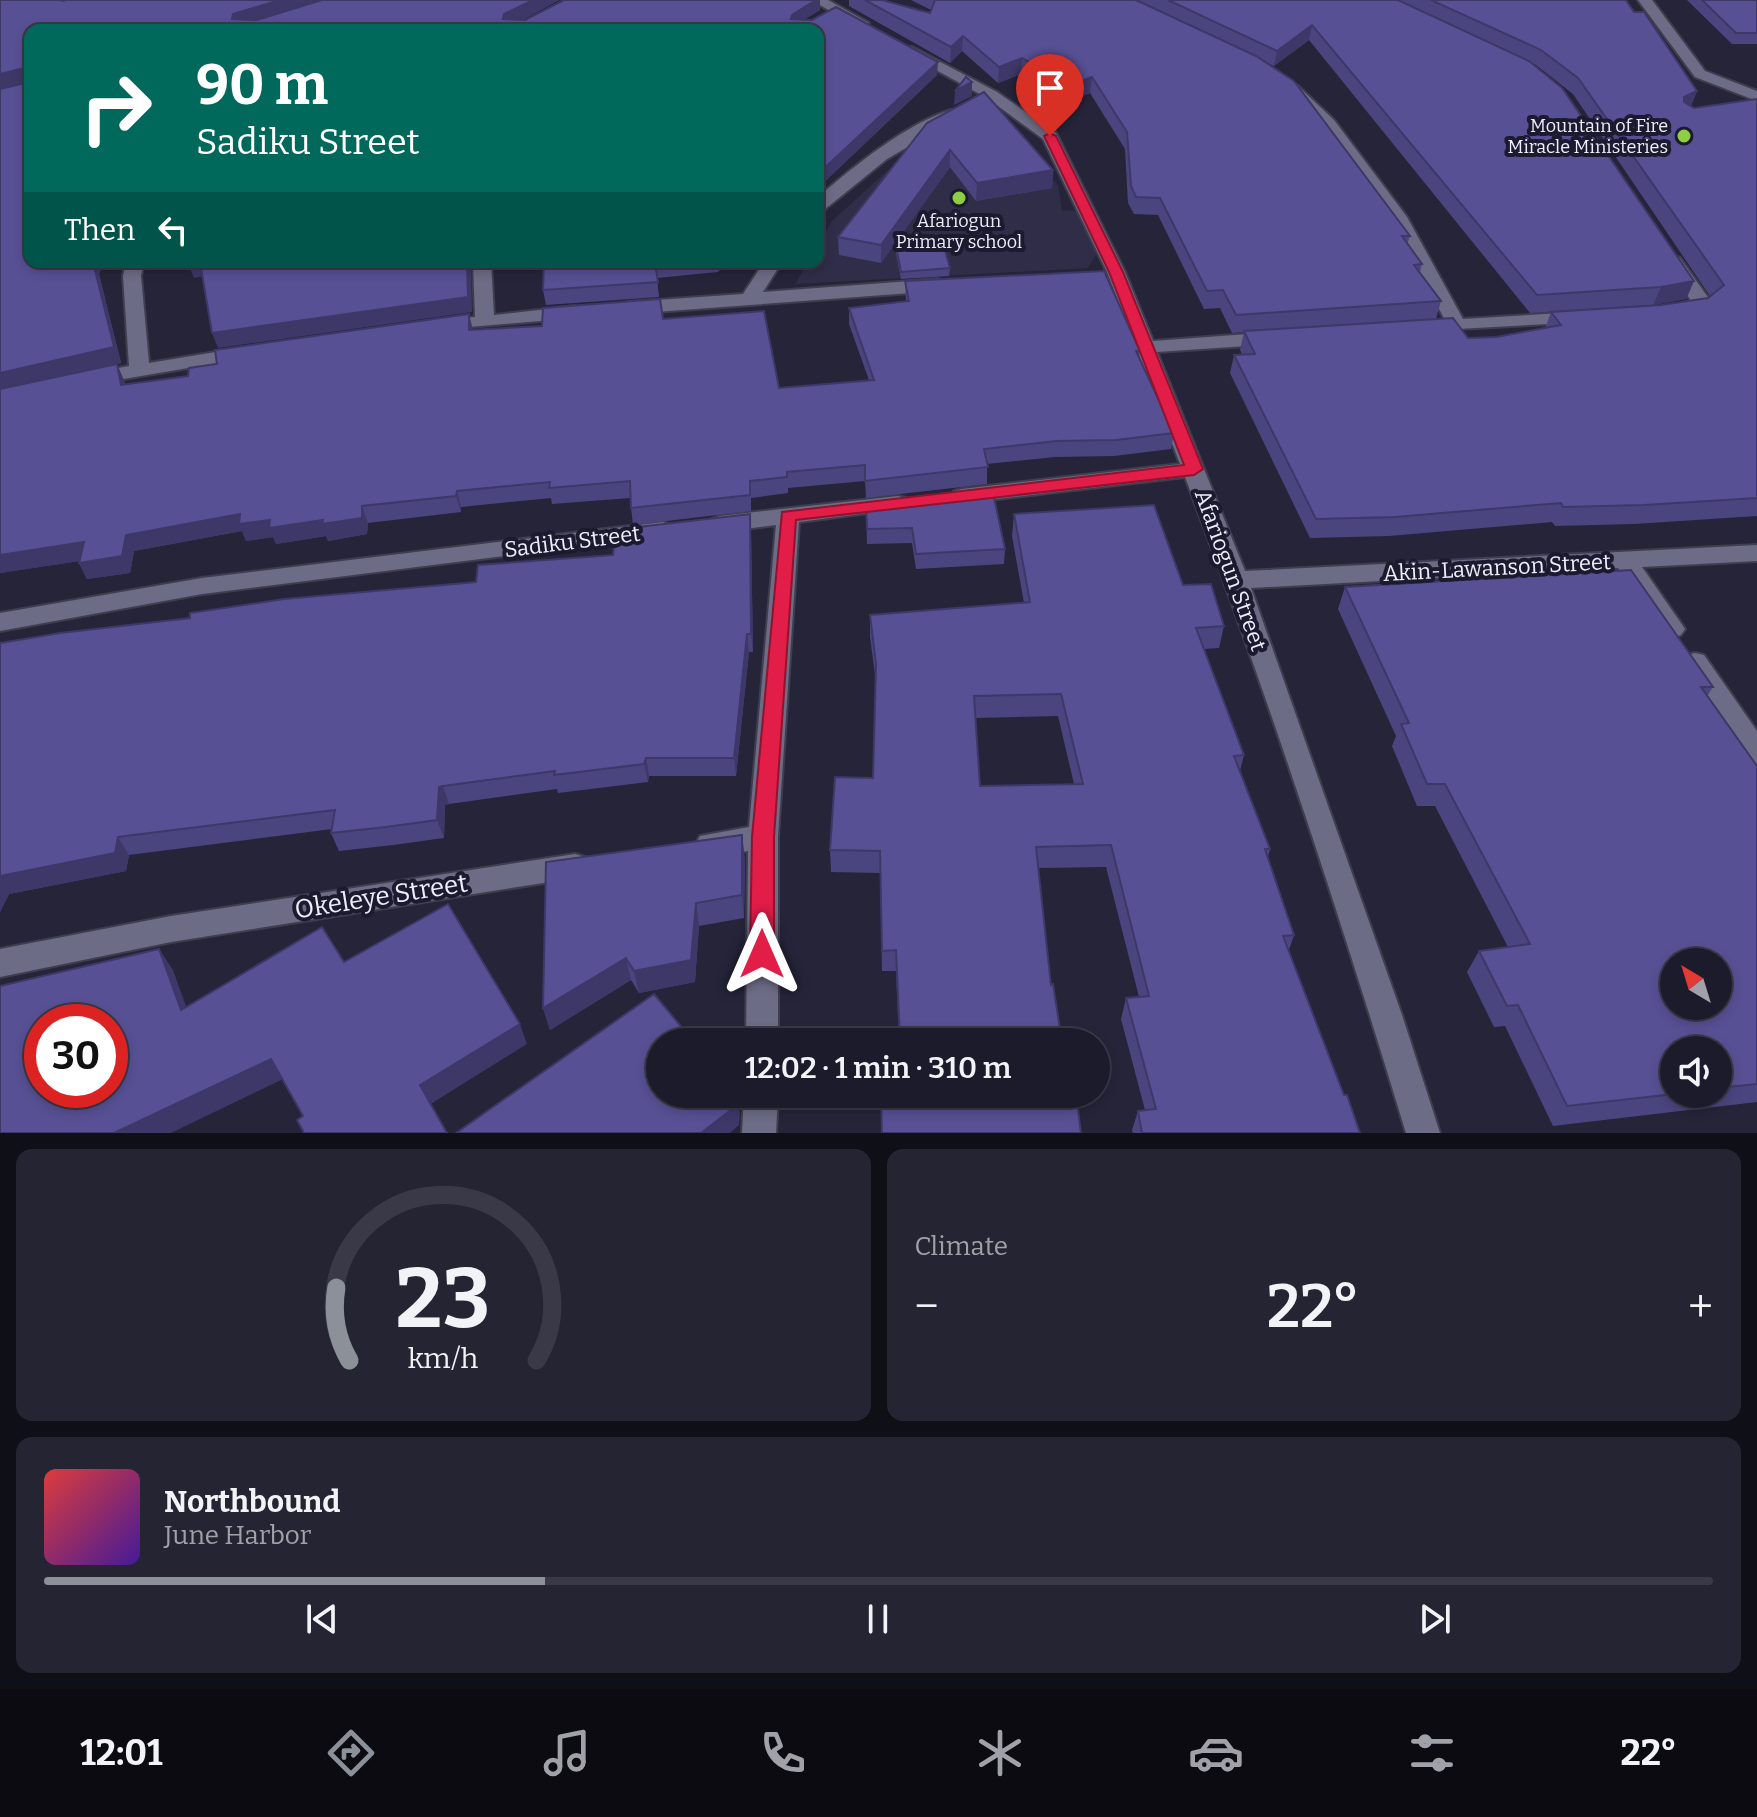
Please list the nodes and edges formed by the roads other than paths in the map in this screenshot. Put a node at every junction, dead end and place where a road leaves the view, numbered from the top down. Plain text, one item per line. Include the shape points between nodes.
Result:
1 (1645, 0) edge
2 (827, 8) edge
3 (1285, 83) edge
4 (1757, 96) edge
5 (979, 102) junction
6 (824, 201) edge
7 (1662, 245) edge
8 (134, 268) edge
9 (482, 268) edge
10 (769, 268) edge
11 (957, 283) edge
12 (750, 298) junction
13 (1653, 314) edge
14 (1592, 318) edge
15 (485, 319) junction
16 (1457, 325) junction
17 (422, 328) edge
18 (1410, 329) edge
19 (1302, 336) edge
20 (1147, 347) junction
21 (265, 351) edge
22 (139, 368) junction
23 (62, 384) edge
24 (1194, 469) junction
25 (788, 516) junction
26 (1757, 553) edge
27 (1625, 561) junction
28 (1236, 580) junction
29 (0, 622) edge
30 (1757, 753) edge
31 (763, 837) junction
32 (685, 849) edge
33 (607, 861) edge
34 (0, 963) edge
35 (762, 1028) edge
36 (760, 1108) edge
37 (759, 1133) edge
38 (1423, 1133) edge

1 - 4 street via 1700,74
2 - 5 street, Afariogun Street via 883,34
3 - 16 street via 1328,123 1401,221
5 - 6 street via 915,133
5 - 20 street, Afariogun Street via 1050,136 1108,272
7 - 13 street via 1702,303
8 - 22 street
9 - 15 street
10 - 12 street
11 - 12 street
12 - 15 street
14 - 16 street
15 - 17 street
16 - 18 street
19 - 20 street
20 - 24 street, Afariogun Street
21 - 22 street
22 - 23 street
24 - 25 street, Sadiku Street
24 - 28 street, Afariogun Street
25 - 29 street, Sadiku Street via 202,586
25 - 31 street
26 - 27 street, Akin-Lawanson Street
27 - 28 street, Akin-Lawanson Street
27 - 30 street
28 - 38 street, Afariogun Street
31 - 32 street
31 - 35 street
33 - 34 street, Okeleye Street via 171,929
36 - 37 street

